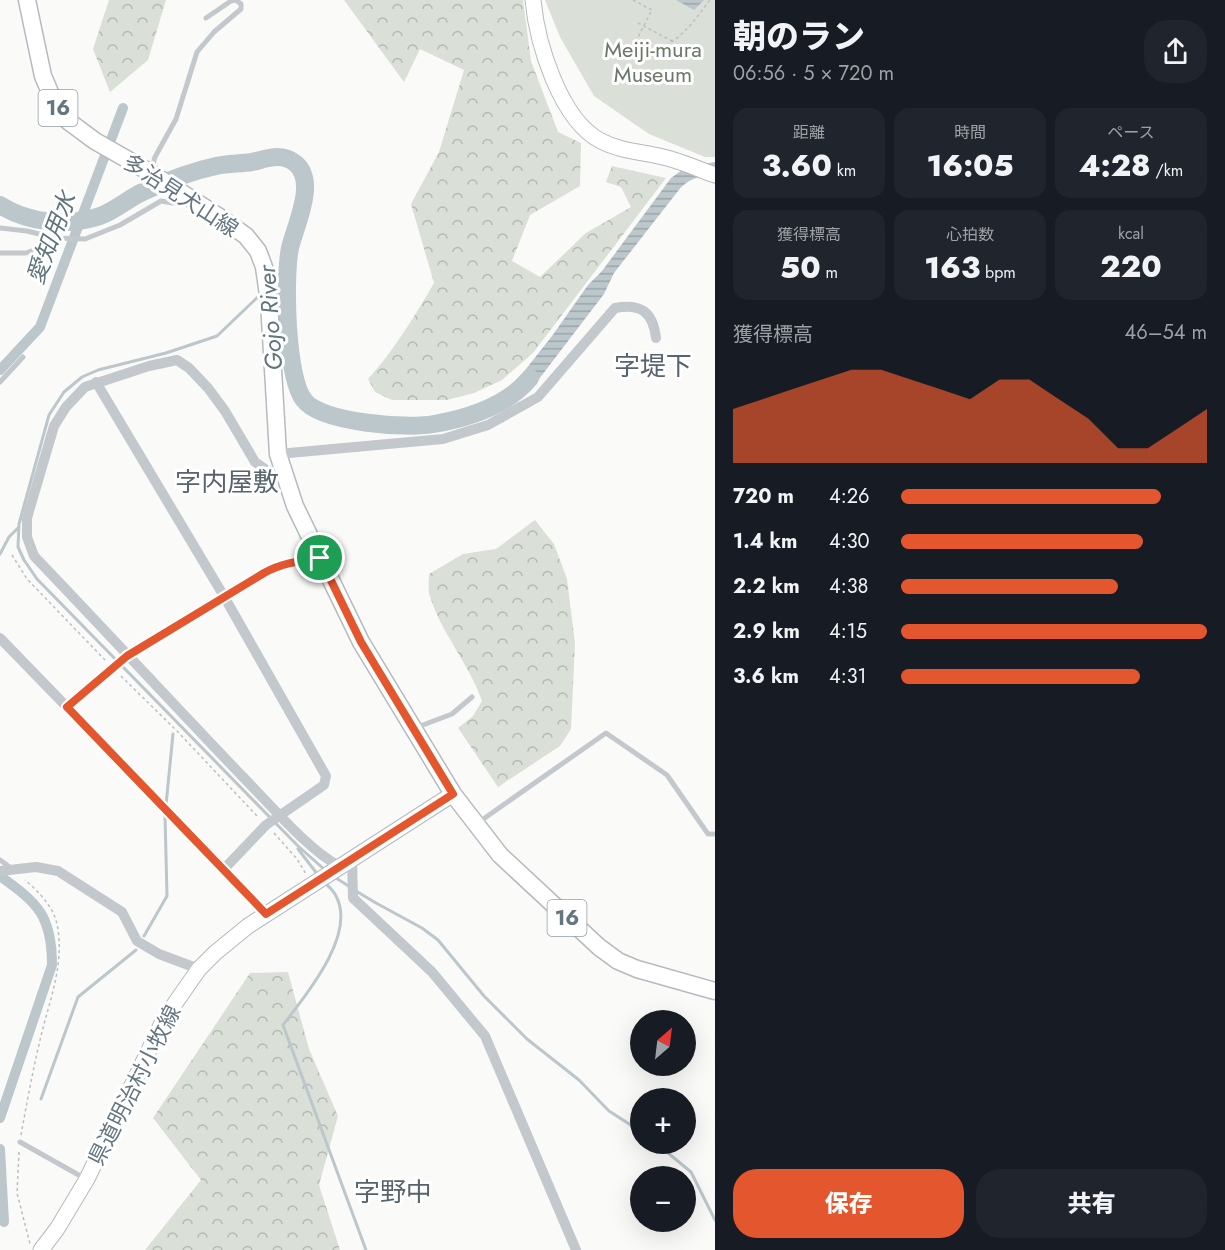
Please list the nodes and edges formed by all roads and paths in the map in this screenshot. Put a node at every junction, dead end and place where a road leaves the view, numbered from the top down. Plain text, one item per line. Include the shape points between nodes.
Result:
1 (27, 0) edge
2 (533, 0) edge
3 (633, 0) edge
4 (709, 0) edge
5 (206, 18) dead end
6 (638, 23) dead end
7 (644, 26) junction
8 (673, 41) junction
9 (151, 173) junction
10 (715, 175) edge
11 (179, 191) junction
12 (0, 228) edge
13 (49, 236) junction
14 (0, 253) edge
15 (656, 338) dead end
16 (23, 357) dead end
17 (0, 382) edge
18 (96, 382) junction
19 (278, 454) junction
20 (283, 474) junction
21 (12, 555) dead end
22 (320, 558) junction
23 (225, 598) junction
24 (0, 638) edge
25 (126, 657) junction
26 (114, 667) junction
27 (472, 697) dead end
28 (67, 707) junction
29 (413, 729) junction
30 (453, 794) junction
31 (278, 815) junction
32 (266, 825) junction
33 (476, 825) junction
34 (715, 834) edge
35 (0, 860) edge
36 (342, 865) junction
37 (224, 869) junction
38 (6, 870) edge
39 (315, 883) junction
40 (266, 914) junction
41 (199, 969) junction
42 (715, 991) edge
43 (20, 1142) junction
44 (87, 1179) junction
45 (32, 1250) edge
46 (41, 1250) edge
47 (576, 1250) edge

1 - 9 main road, 多治見犬山線 / 16 via 43,76 55,104 68,121 95,141
2 - 10 main road via 538,30 562,99 590,135 615,147 672,159
3 - 7 path via 652,10
4 - 8 path
5 - 9 lane via 231,1 241,4 238,13 197,52 176,119 155,157
6 - 7 path
7 - 8 path
7 - 8 path via 638,38 642,44 662,46
9 - 11 main road, 多治見犬山線 / 16
11 - 13 lane via 174,203 162,201 99,235 85,239
11 - 19 main road, 多治見犬山線 / 16 via 246,236 258,251 269,303
12 - 13 lane
13 - 14 lane via 45,246 26,253
15 - 19 street via 650,317 643,309 615,308 538,397 488,425 443,439
16 - 17 lane
18 - 20 street via 177,360 219,403 255,462 268,471
18 - 23 street
18 - 25 street via 85,387 54,426 27,518 27,537 34,556
19 - 20 main road, 多治見犬山線 / 16
20 - 22 main road, 多治見犬山線 / 16
21 - 26 path via 27,579
22 - 23 street via 278,566
22 - 29 main road, 多治見犬山線 / 16 via 361,642
23 - 25 street
23 - 31 street via 326,776 324,785
24 - 28 street
25 - 26 street
25 - 31 street
26 - 28 street
26 - 32 path
27 - 29 lane via 452,714
28 - 37 street
29 - 30 main road, 多治見犬山線 / 16
30 - 33 main road, 多治見犬山線 / 16
30 - 36 main road, 県道明治村小牧線
31 - 32 street
31 - 36 street via 326,859
32 - 37 street
32 - 39 path
33 - 34 lane via 606,733 667,775 708,834
33 - 42 main road, 多治見犬山線 / 16 via 500,855 618,961
35 - 38 lane
36 - 39 main road, 県道明治村小牧線
36 - 47 street via 352,881 353,898 432,972 485,1036
37 - 40 street
38 - 41 street via 36,867 58,871 122,912 137,941
38 - 43 path via 39,892 50,908 57,922 60,952
39 - 40 main road, 県道明治村小牧線
40 - 41 main road, 県道明治村小牧線
41 - 44 main road, 県道明治村小牧線 via 153,1038
43 - 44 lane
43 - 45 path via 17,1193
44 - 46 main road, 県道明治村小牧線

